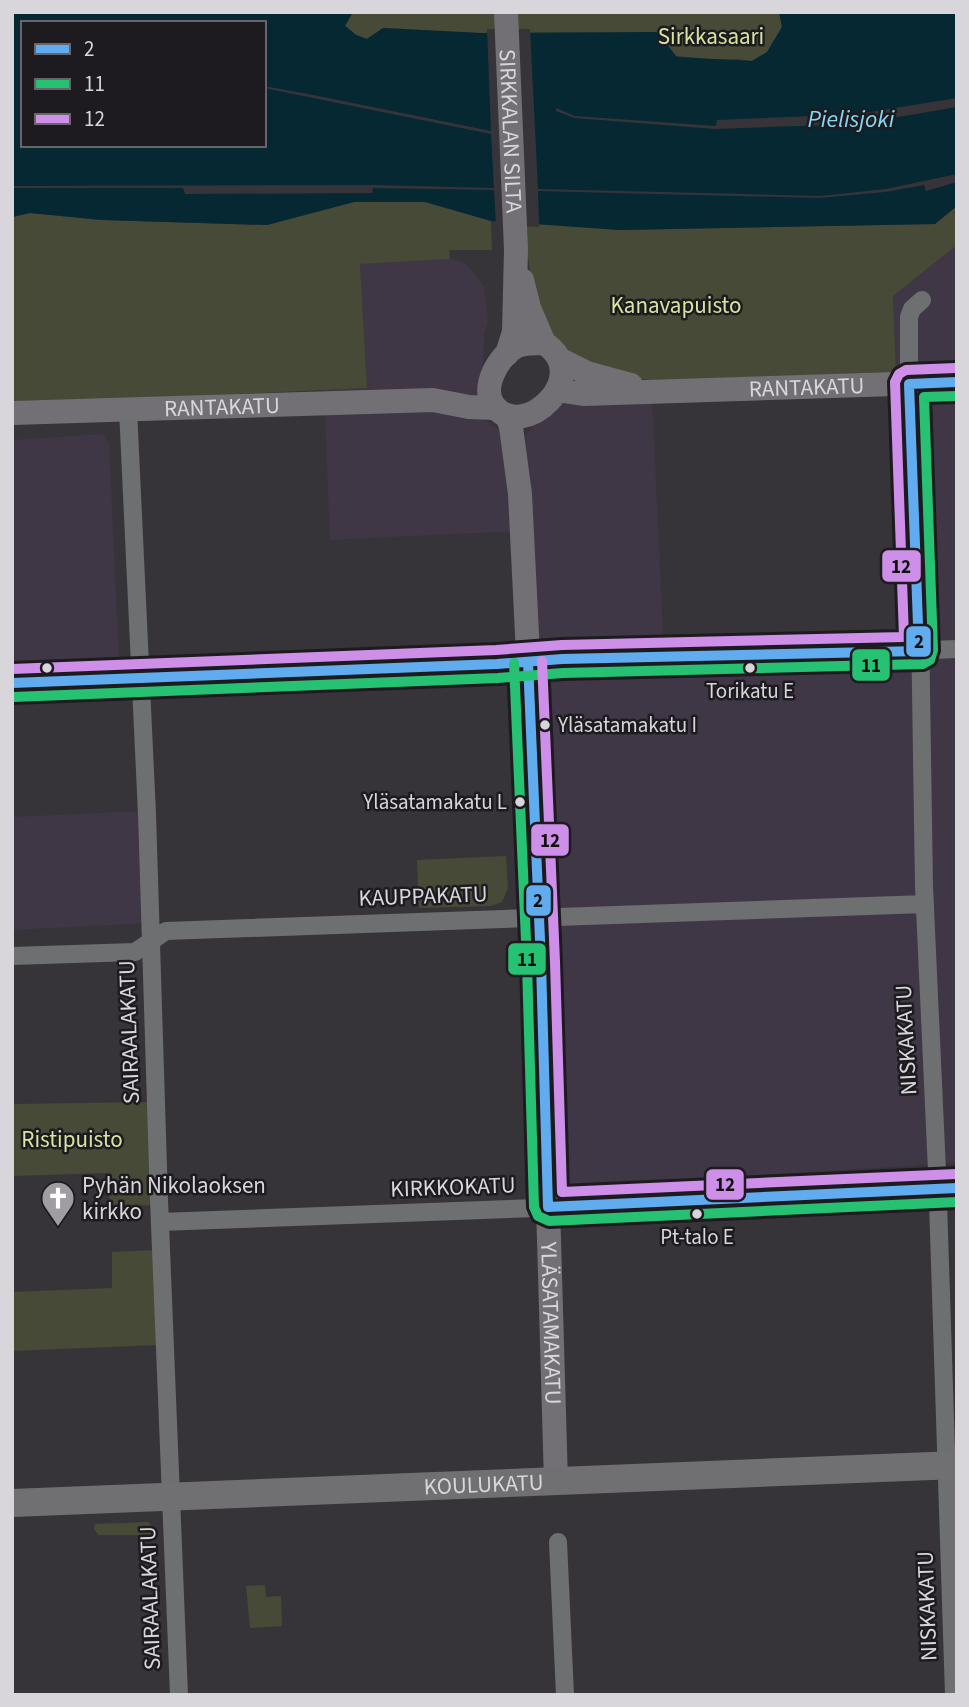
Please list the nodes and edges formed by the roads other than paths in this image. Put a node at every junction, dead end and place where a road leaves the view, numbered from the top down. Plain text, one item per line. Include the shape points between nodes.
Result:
1 (506, 12) edge
2 (516, 253) junction
3 (922, 300) dead end
4 (552, 351) junction
5 (500, 363) junction
6 (957, 382) edge
7 (909, 384) junction
8 (557, 390) junction
9 (656, 391) junction
10 (433, 400) junction
11 (128, 409) junction
12 (501, 411) junction
13 (535, 412) junction
14 (12, 413) edge
15 (520, 494) junction
16 (957, 649) edge
17 (919, 651) junction
18 (528, 662) junction
19 (141, 679) junction
20 (12, 683) edge
21 (925, 904) junction
22 (539, 917) junction
23 (150, 943) junction
24 (12, 956) edge
25 (957, 1188) edge
26 (937, 1189) junction
27 (548, 1208) junction
28 (160, 1223) junction
29 (951, 1465) edge
30 (556, 1482) junction
31 (171, 1497) junction
32 (12, 1503) edge
33 (558, 1542) dead end
34 (179, 1695) edge
35 (565, 1695) edge
36 (954, 1695) edge

1 - 2 main road, SIRKKALAN SILTA
2 - 4 main road via 529,308
2 - 5 main road via 514,332
3 - 7 street, NISKAKATU via 909,317
4 - 5 main road via 517,346
4 - 8 main road via 562,372
4 - 9 main road, RANTAKATU via 587,373
5 - 10 main road, RANTAKATU via 468,388
5 - 12 main road via 490,398
6 - 7 main road, RANTAKATU
7 - 9 main road, RANTAKATU
7 - 17 street, NISKAKATU
8 - 9 main road, RANTAKATU via 583,394
8 - 13 main road
10 - 11 main road, RANTAKATU
10 - 12 main road, RANTAKATU
11 - 14 main road, RANTAKATU
11 - 19 street, SAIRAALAKATU
12 - 13 main road via 517,416
12 - 15 main road, YLÄSATAMAKATU via 511,427
13 - 15 main road, YLÄSATAMAKATU via 526,440
15 - 18 main road, YLÄSATAMAKATU
16 - 17 street
17 - 18 street
17 - 21 street, NISKAKATU
18 - 19 street
18 - 22 main road, YLÄSATAMAKATU
19 - 20 street
19 - 23 street, SAIRAALAKATU
21 - 22 street, KAUPPAKATU
21 - 26 street, NISKAKATU
22 - 23 street, KAUPPAKATU via 166,931
22 - 27 main road, YLÄSATAMAKATU
23 - 24 street, KAUPPAKATU via 135,952
23 - 28 street, SAIRAALAKATU
25 - 26 street, KIRKKOKATU
26 - 27 street, KIRKKOKATU
26 - 29 street, NISKAKATU
27 - 28 street, KIRKKOKATU
27 - 30 main road, YLÄSATAMAKATU
28 - 31 street, SAIRAALAKATU
29 - 30 main road, KOULUKATU
29 - 36 street, NISKAKATU
30 - 31 main road, KOULUKATU
31 - 32 main road, KOULUKATU
31 - 34 street, SAIRAALAKATU
33 - 35 street

